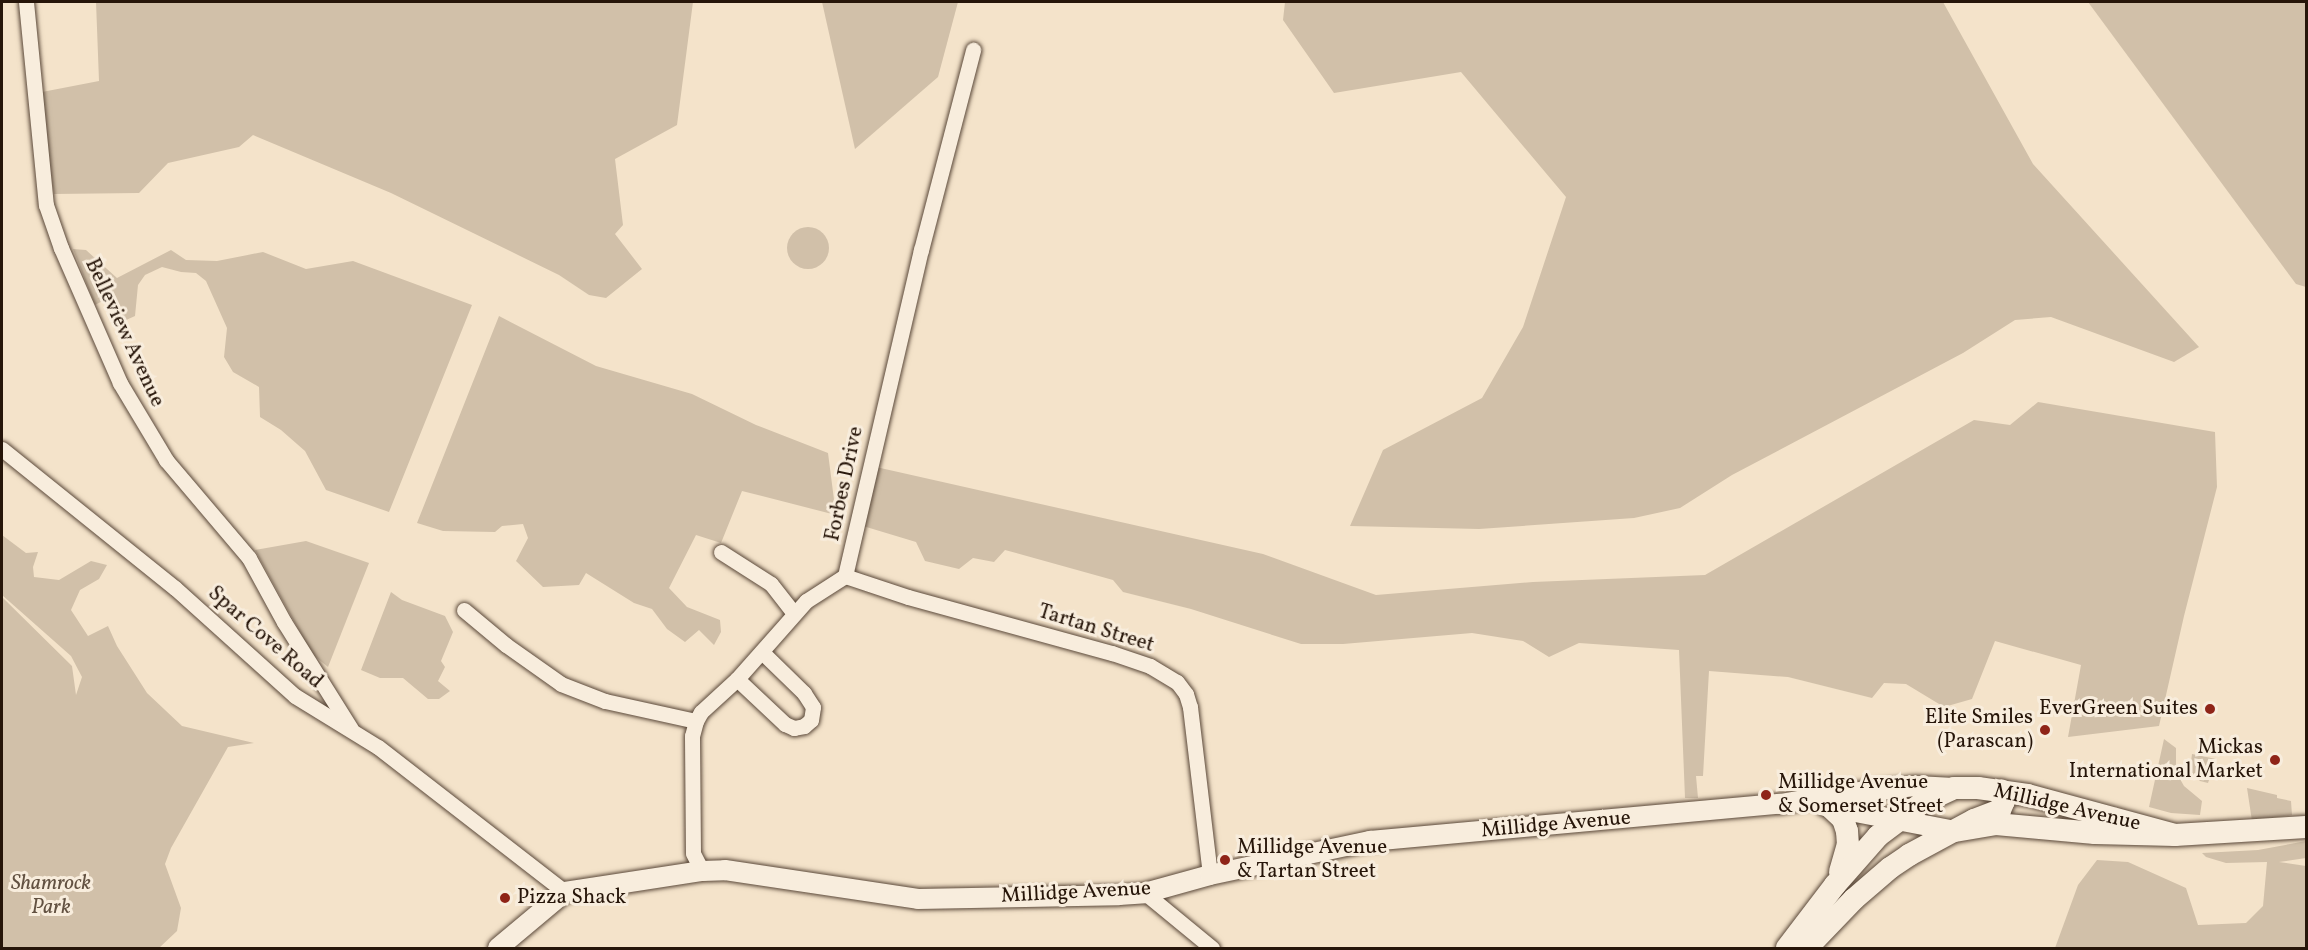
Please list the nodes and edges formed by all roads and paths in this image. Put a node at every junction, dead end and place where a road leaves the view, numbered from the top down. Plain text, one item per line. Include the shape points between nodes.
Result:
1 (26, 2) edge
2 (974, 50) dead end
3 (2, 449) edge
4 (721, 552) dead end
5 (845, 576) junction
6 (464, 610) dead end
7 (794, 613) junction
8 (762, 652) junction
9 (737, 679) junction
10 (696, 721) junction
11 (351, 729) junction
12 (1954, 788) junction
13 (2001, 790) junction
14 (1780, 804) junction
15 (1829, 806) junction
16 (1897, 820) junction
17 (2307, 827) edge
18 (1955, 831) junction
19 (2175, 835) junction
20 (702, 871) junction
21 (1210, 875) junction
22 (1835, 885) junction
23 (565, 892) junction
24 (1144, 893) junction
25 (498, 948) edge
26 (1212, 948) edge
27 (1787, 948) edge
28 (1807, 948) edge

1 - 11 street, Belleview Avenue via 46,205 115,372 166,460 249,558
2 - 5 street, Forbes Drive via 921,250
3 - 11 street, Spar Cove Road via 175,588 295,696
4 - 7 street via 771,584
5 - 7 street
5 - 21 street, Tartan Street via 1112,653 1150,666 1177,682 1190,707
6 - 10 street via 561,684 614,704
7 - 8 street
8 - 9 street
8 - 9 street via 804,693 813,707 811,720 794,728 785,724
9 - 10 street
10 - 20 street via 692,736 693,853
11 - 23 street, Spar Cove Road
12 - 13 main road, Millidge Avenue
12 - 14 street, Millidge Avenue via 1916,786
12 - 16 main road
13 - 18 main road via 2004,801 2000,810
13 - 19 main road, Millidge Avenue
14 - 15 street, Millidge Avenue
14 - 21 street, Millidge Avenue via 1370,841
15 - 16 street, Millidge Avenue
15 - 22 main road via 1843,819 1848,844
16 - 18 street, Millidge Avenue
16 - 22 main road via 1858,856
17 - 19 main road, Millidge Avenue
18 - 19 main road, Millidge Avenue via 1996,824
18 - 28 main road via 1890,868
20 - 23 street, Millidge Avenue
20 - 24 street, Millidge Avenue via 725,870 928,899
21 - 24 street, Millidge Avenue
22 - 27 main road
23 - 25 street
24 - 26 street

